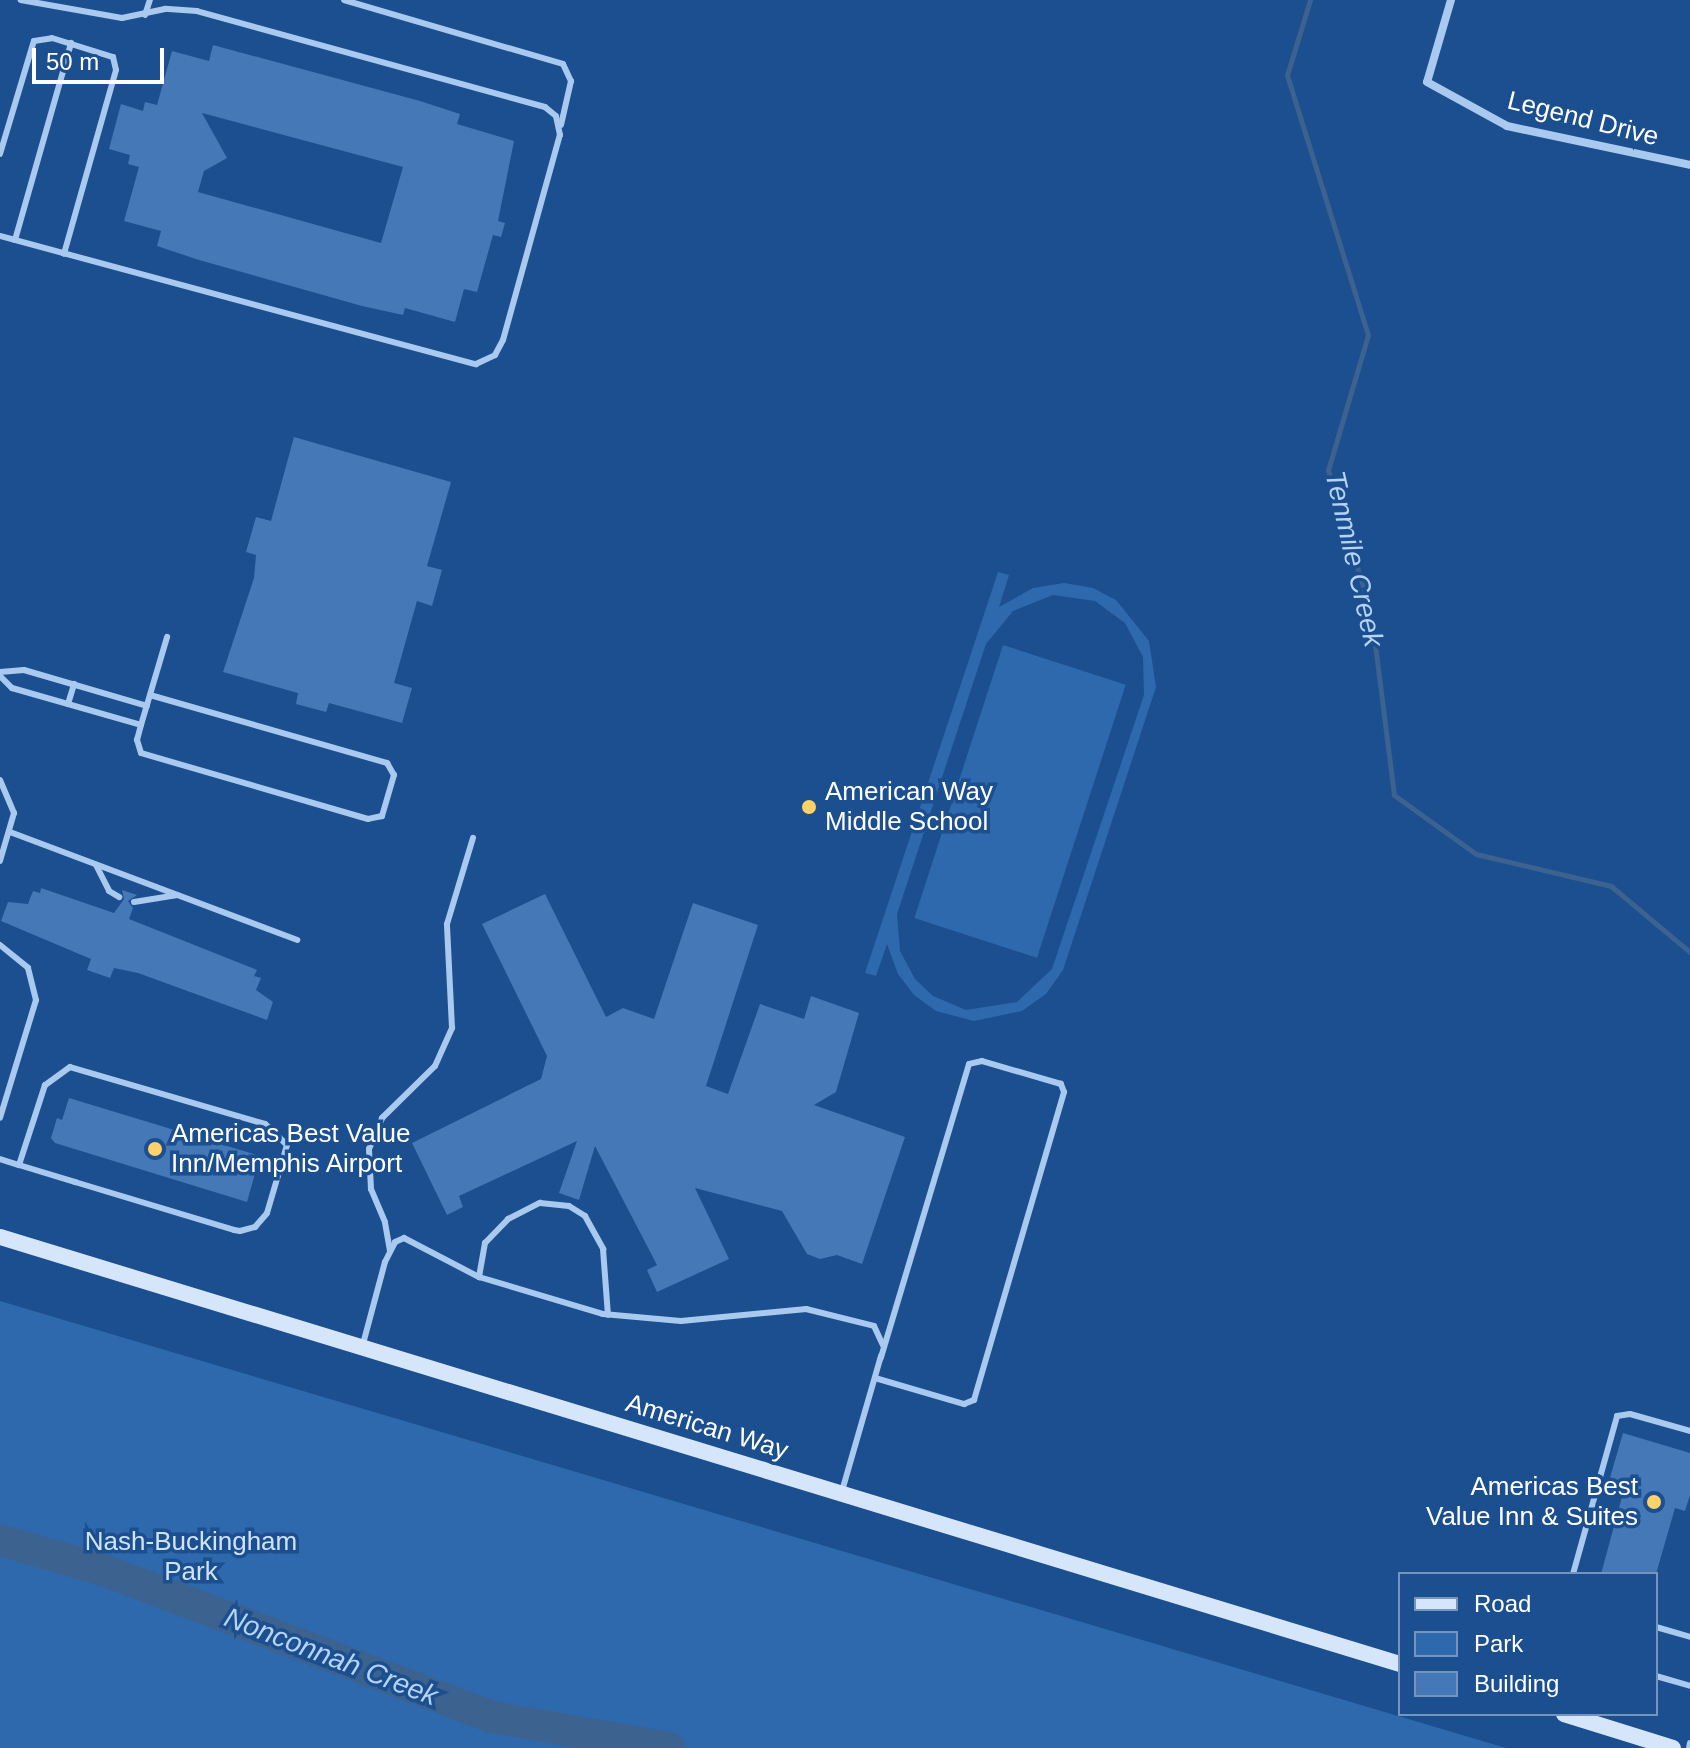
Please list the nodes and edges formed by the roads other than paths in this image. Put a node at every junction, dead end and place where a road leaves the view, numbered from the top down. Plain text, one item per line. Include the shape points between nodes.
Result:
1 (21, 0) edge
2 (150, 0) edge
3 (344, 0) edge
4 (1451, 0) edge
5 (145, 15) junction
6 (71, 43) junction
7 (560, 129) junction
8 (0, 154) edge
9 (1690, 165) edge
10 (0, 236) edge
11 (15, 240) junction
12 (64, 254) junction
13 (167, 637) dead end
14 (0, 674) edge
15 (74, 684) junction
16 (150, 695) junction
17 (68, 704) junction
18 (147, 706) junction
19 (141, 725) junction
20 (0, 780) edge
21 (10, 832) junction
22 (473, 838) dead end
23 (0, 861) edge
24 (95, 864) junction
25 (177, 895) junction
26 (119, 897) dead end
27 (134, 902) dead end
28 (297, 940) dead end
29 (0, 945) edge
30 (0, 1118) edge
31 (0, 1159) edge
32 (19, 1165) junction
33 (0, 1237) edge
34 (390, 1251) junction
35 (479, 1277) junction
36 (608, 1315) junction
37 (362, 1347) junction
38 (881, 1358) junction
39 (875, 1378) junction
40 (1690, 1431) edge
41 (841, 1493) junction
42 (1574, 1572) edge
43 (1658, 1628) edge
44 (1690, 1637) edge
45 (1398, 1663) edge
46 (1658, 1677) edge
47 (1690, 1686) edge
48 (1587, 1718) edge
49 (1673, 1748) edge

1 - 5 lane via 98,16
2 - 5 lane
3 - 7 lane via 563,64 571,81
4 - 9 street, Legend Drive via 1427,82 1507,126
5 - 7 lane via 174,9 212,15 545,107
6 - 8 lane via 41,37 32,44
6 - 11 lane
6 - 12 lane via 107,53 116,64
7 - 12 lane via 503,340 495,355 481,363 460,363
10 - 11 lane
11 - 12 lane
13 - 16 lane
14 - 15 lane via 20,669
14 - 17 lane via 12,688
15 - 17 lane
15 - 18 lane
16 - 18 lane
16 - 19 lane via 387,763 394,775 383,813 371,820 146,756 137,746
17 - 19 lane
18 - 19 lane
20 - 21 lane via 14,807
21 - 23 lane
21 - 24 lane
22 - 34 lane via 447,924 452,1028 435,1066 382,1118 369,1149 368,1175
24 - 25 lane
24 - 26 lane via 109,891
25 - 27 lane
25 - 28 lane
29 - 30 lane via 23,961 36,989 32,1023
31 - 32 lane
32 - 32 lane via 240,1231 255,1227 267,1213 286,1152 285,1139 265,1124 75,1067 61,1069 48,1080
33 - 37 main road, American Way
34 - 35 lane via 400,1239 409,1239
34 - 37 lane
35 - 36 lane
35 - 36 lane via 485,1243 497,1228 540,1203 569,1206 585,1216 603,1249
36 - 38 lane via 662,1321 787,1309 826,1311 874,1326 883,1340
37 - 41 main road, American Way
38 - 39 lane
38 - 39 lane via 969,1064 982,1061 1061,1084 1060,1105 974,1400 964,1404
39 - 41 lane
40 - 42 lane via 1630,1414 1617,1416
41 - 45 main road, American Way
43 - 44 lane
46 - 47 lane
48 - 49 main road

